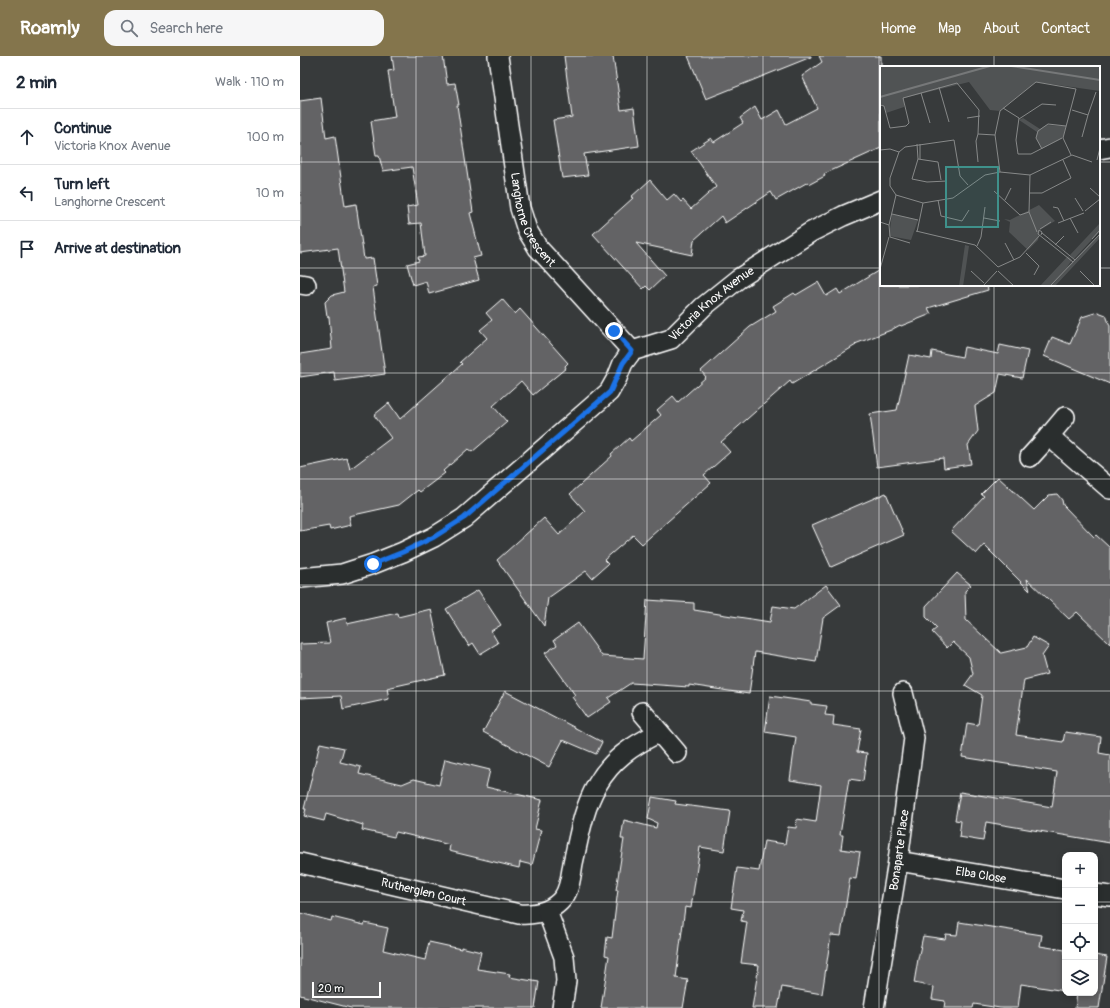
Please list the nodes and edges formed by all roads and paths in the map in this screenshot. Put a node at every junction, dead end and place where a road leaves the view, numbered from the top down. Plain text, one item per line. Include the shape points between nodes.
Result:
1 (498, 56) edge
2 (1110, 146) edge
3 (1100, 148) edge
4 (880, 200) edge
5 (632, 351) junction
6 (1064, 417) dead end
7 (1049, 436) junction
8 (1030, 456) dead end
9 (1110, 489) edge
10 (300, 578) edge
11 (903, 693) dead end
12 (642, 712) dead end
13 (658, 733) junction
14 (677, 753) dead end
15 (898, 861) junction
16 (300, 863) edge
17 (1062, 888) edge
18 (1098, 894) edge
19 (1110, 896) edge
20 (547, 911) junction
21 (562, 1008) edge
22 (874, 1008) edge

1 - 5 street, Langhorne Crescent via 520,208 527,230 538,248
2 - 3 street
4 - 5 street, Victoria Knox Avenue via 811,232 738,279 703,307 671,339
5 - 10 street via 623,363 610,392 464,518 434,537 373,564 342,574
6 - 7 street
7 - 8 street
7 - 9 street
11 - 15 street, Bonaparte Place via 914,738
12 - 13 street
13 - 14 street
13 - 20 street via 626,752 609,767 596,786 583,819 569,884 563,897
15 - 17 street, Elba Close
15 - 22 street, Bonaparte Place
16 - 20 street, Rutherglen Court via 519,914
18 - 19 street
20 - 21 street via 564,957 566,981

